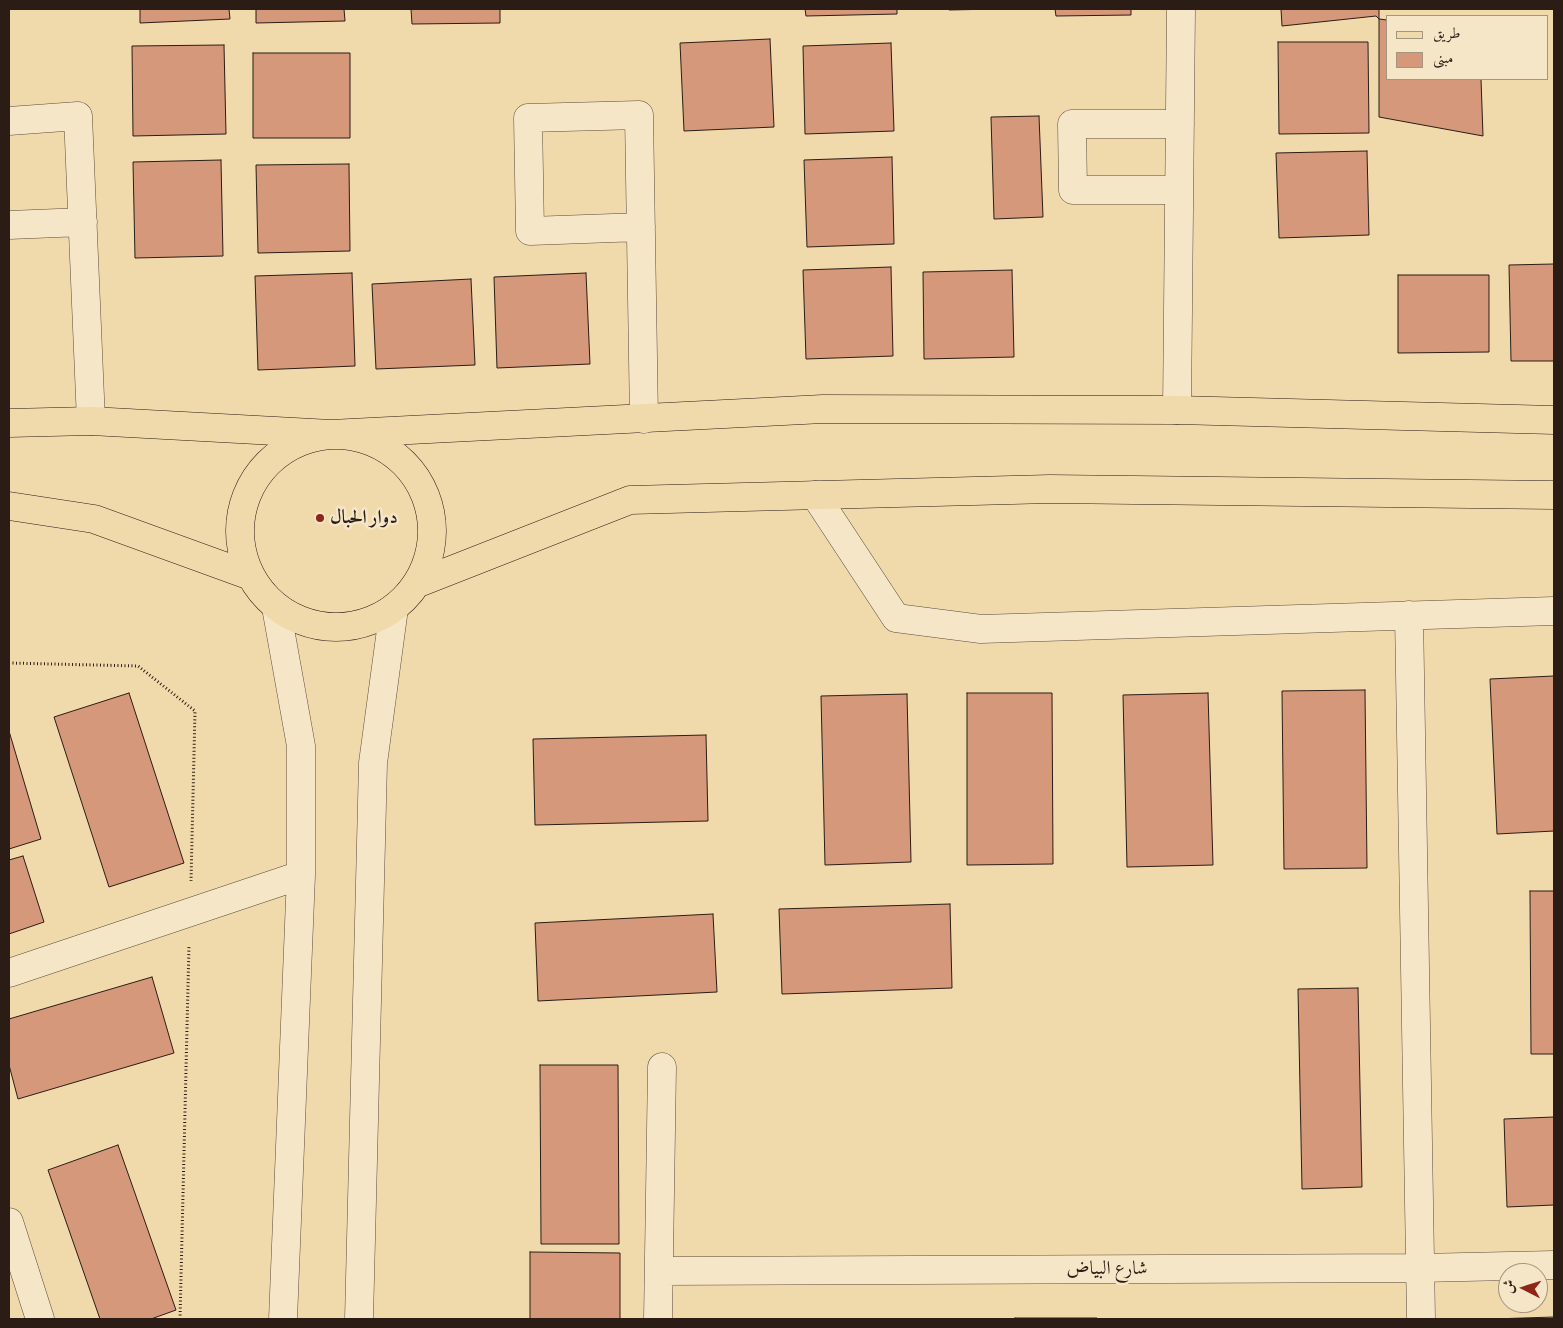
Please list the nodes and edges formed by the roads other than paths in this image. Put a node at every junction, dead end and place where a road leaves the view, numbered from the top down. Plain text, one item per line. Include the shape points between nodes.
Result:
1 (1181, 9) edge
2 (9, 121) edge
3 (1180, 124) junction
4 (1179, 190) junction
5 (83, 222) junction
6 (9, 225) edge
7 (640, 227) junction
8 (1177, 410) junction
9 (644, 418) junction
10 (1554, 420) edge
11 (92, 421) junction
12 (9, 423) edge
13 (331, 434) junction
14 (815, 495) junction
15 (1554, 495) edge
16 (9, 506) edge
17 (250, 576) junction
18 (416, 584) junction
19 (276, 607) junction
20 (394, 608) junction
21 (1554, 611) edge
22 (1409, 615) junction
23 (301, 875) junction
24 (9, 973) edge
25 (662, 1067) dead end
26 (9, 1222) edge
27 (1554, 1265) edge
28 (1420, 1268) junction
29 (659, 1270) junction
30 (40, 1319) edge
31 (283, 1319) edge
32 (359, 1319) edge
33 (658, 1319) edge
34 (1421, 1319) edge

1 - 3 street
2 - 5 street via 78,116
3 - 4 street
3 - 4 street via 1072,124 1073,190
4 - 8 street
5 - 6 street
5 - 11 street
7 - 7 street via 639,116 528,118 530,231
7 - 9 street
8 - 9 main road via 823,409
8 - 10 main road
9 - 13 main road
11 - 12 main road
11 - 13 main road
13 - 17 main road via 299,441 272,458 252,483 241,513 240,546
13 - 18 main road via 361,437 389,450 411,470 426,496 432,526 428,557
14 - 15 main road via 1050,489
14 - 18 main road via 630,500
14 - 22 street via 896,618 981,629
16 - 17 main road via 94,519
17 - 19 main road
18 - 20 main road
19 - 20 main road via 304,622 336,628 367,623
19 - 23 street via 301,746
20 - 32 street via 373,763
21 - 22 street
22 - 28 street
23 - 24 street
23 - 31 street
25 - 29 street
26 - 30 street
27 - 28 street, شارع البياض
28 - 29 street, شارع البياض
28 - 34 street
29 - 33 street

